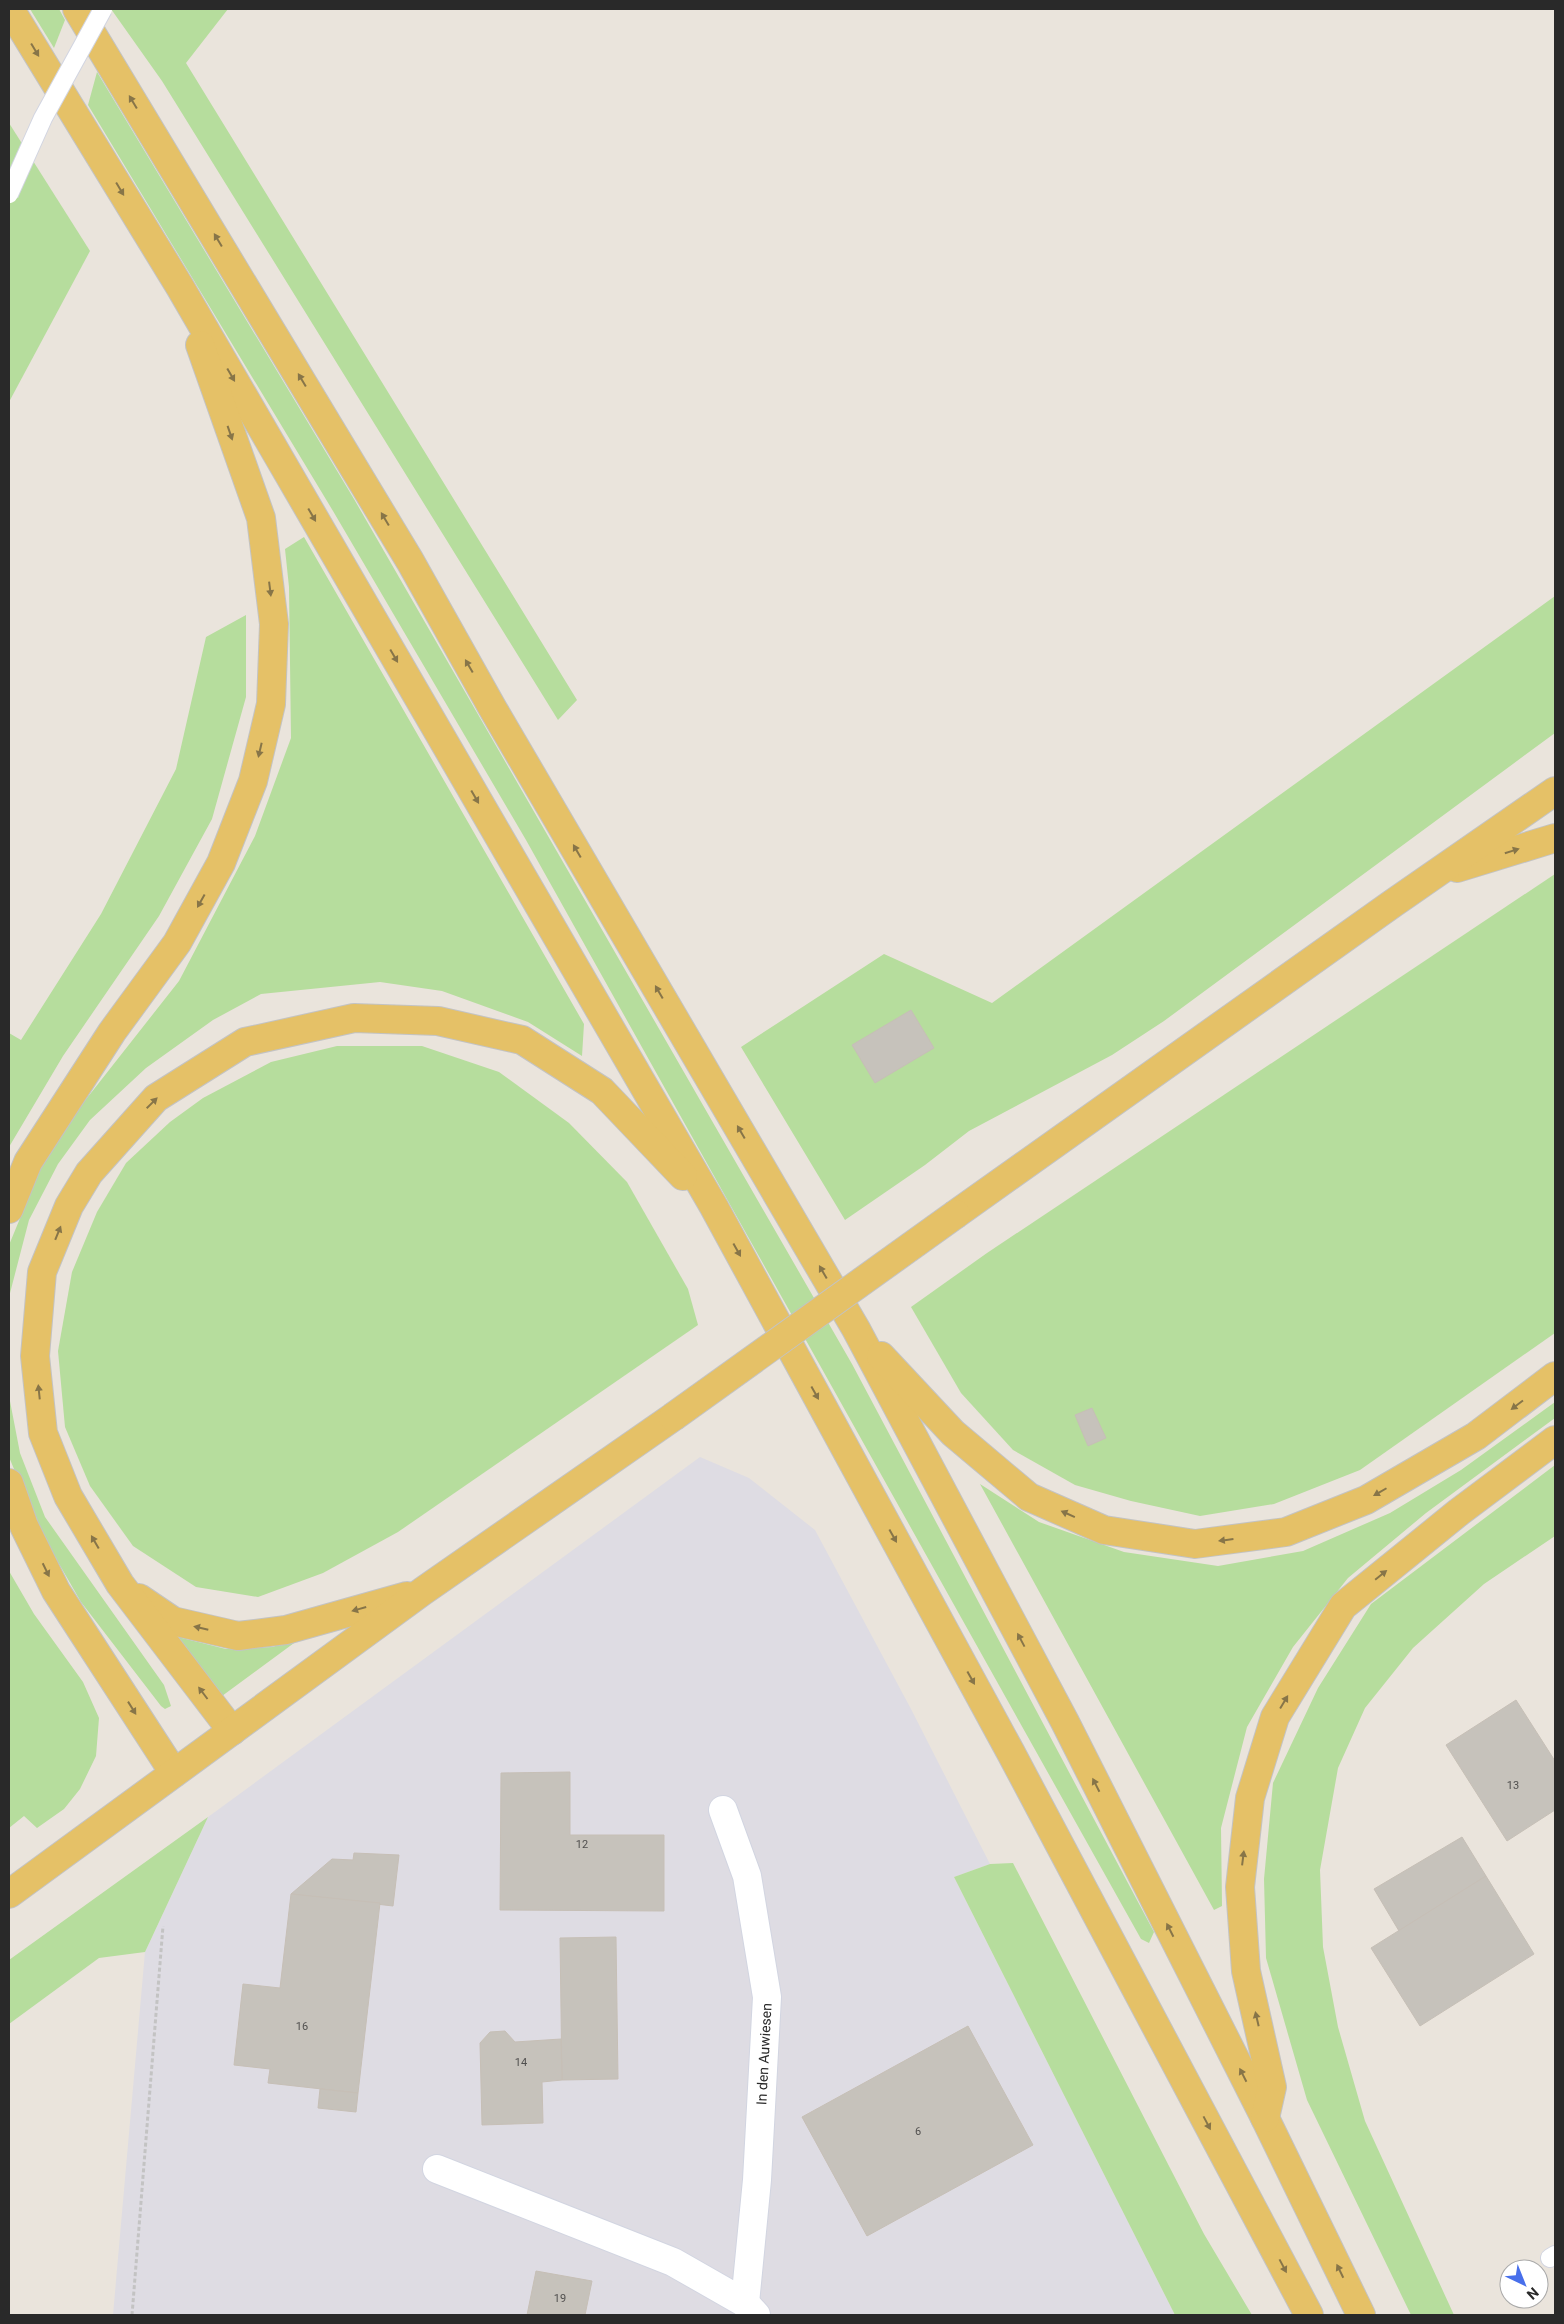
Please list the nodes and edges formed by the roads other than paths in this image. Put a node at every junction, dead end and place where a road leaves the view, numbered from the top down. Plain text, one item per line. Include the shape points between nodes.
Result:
1 (10, 9) edge
2 (77, 9) edge
3 (103, 9) edge
4 (9, 194) edge
5 (180, 287) junction
6 (1555, 791) edge
7 (1555, 838) edge
8 (1432, 876) junction
9 (714, 1208) junction
10 (9, 1209) edge
11 (856, 1329) junction
12 (1555, 1376) edge
13 (1555, 1440) edge
14 (9, 1483) edge
15 (120, 1584) junction
16 (423, 1591) junction
17 (232, 1732) junction
18 (174, 1773) junction
19 (723, 1810) dead end
20 (9, 1894) edge
21 (1265, 2118) junction
22 (437, 2169) dead end
23 (751, 2309) edge
24 (1309, 2315) edge
25 (1361, 2315) edge

1 -> 5 main road
11 -> 2 main road via 410,561
3 - 4 lane, bridge via 43,118
5 -> 9 main road
5 -> 10 main road via 261,518 274,624 271,704 253,782 222,863 177,943 112,1032 28,1162
6 - 8 main road
8 -> 7 main road
8 - 16 main road, bridge via 673,1417
15 -> 9 main road via 68,1496 43,1433 35,1356 42,1272 69,1206 88,1173 156,1098 245,1042 354,1018 438,1021 522,1040 602,1091
9 -> 24 main road via 1007,1744
12 -> 11 main road via 1476,1436 1366,1500 1286,1532 1195,1544 1104,1530 1029,1497 953,1433
21 -> 11 main road via 1064,1722
21 -> 13 main road via 1272,2087 1246,1971 1240,1887 1250,1798 1275,1717 1342,1606 1458,1512
14 -> 18 main road via 24,1526 56,1591
16 -> 15 main road via 286,1630 238,1636 173,1621
17 -> 15 main road
16 - 17 main road
17 - 18 main road
18 - 20 main road
19 - 23 street, In den Auwiesen via 747,1876 767,1997
25 -> 21 main road
22 - 23 street, In den Auwiesen via 673,2262

